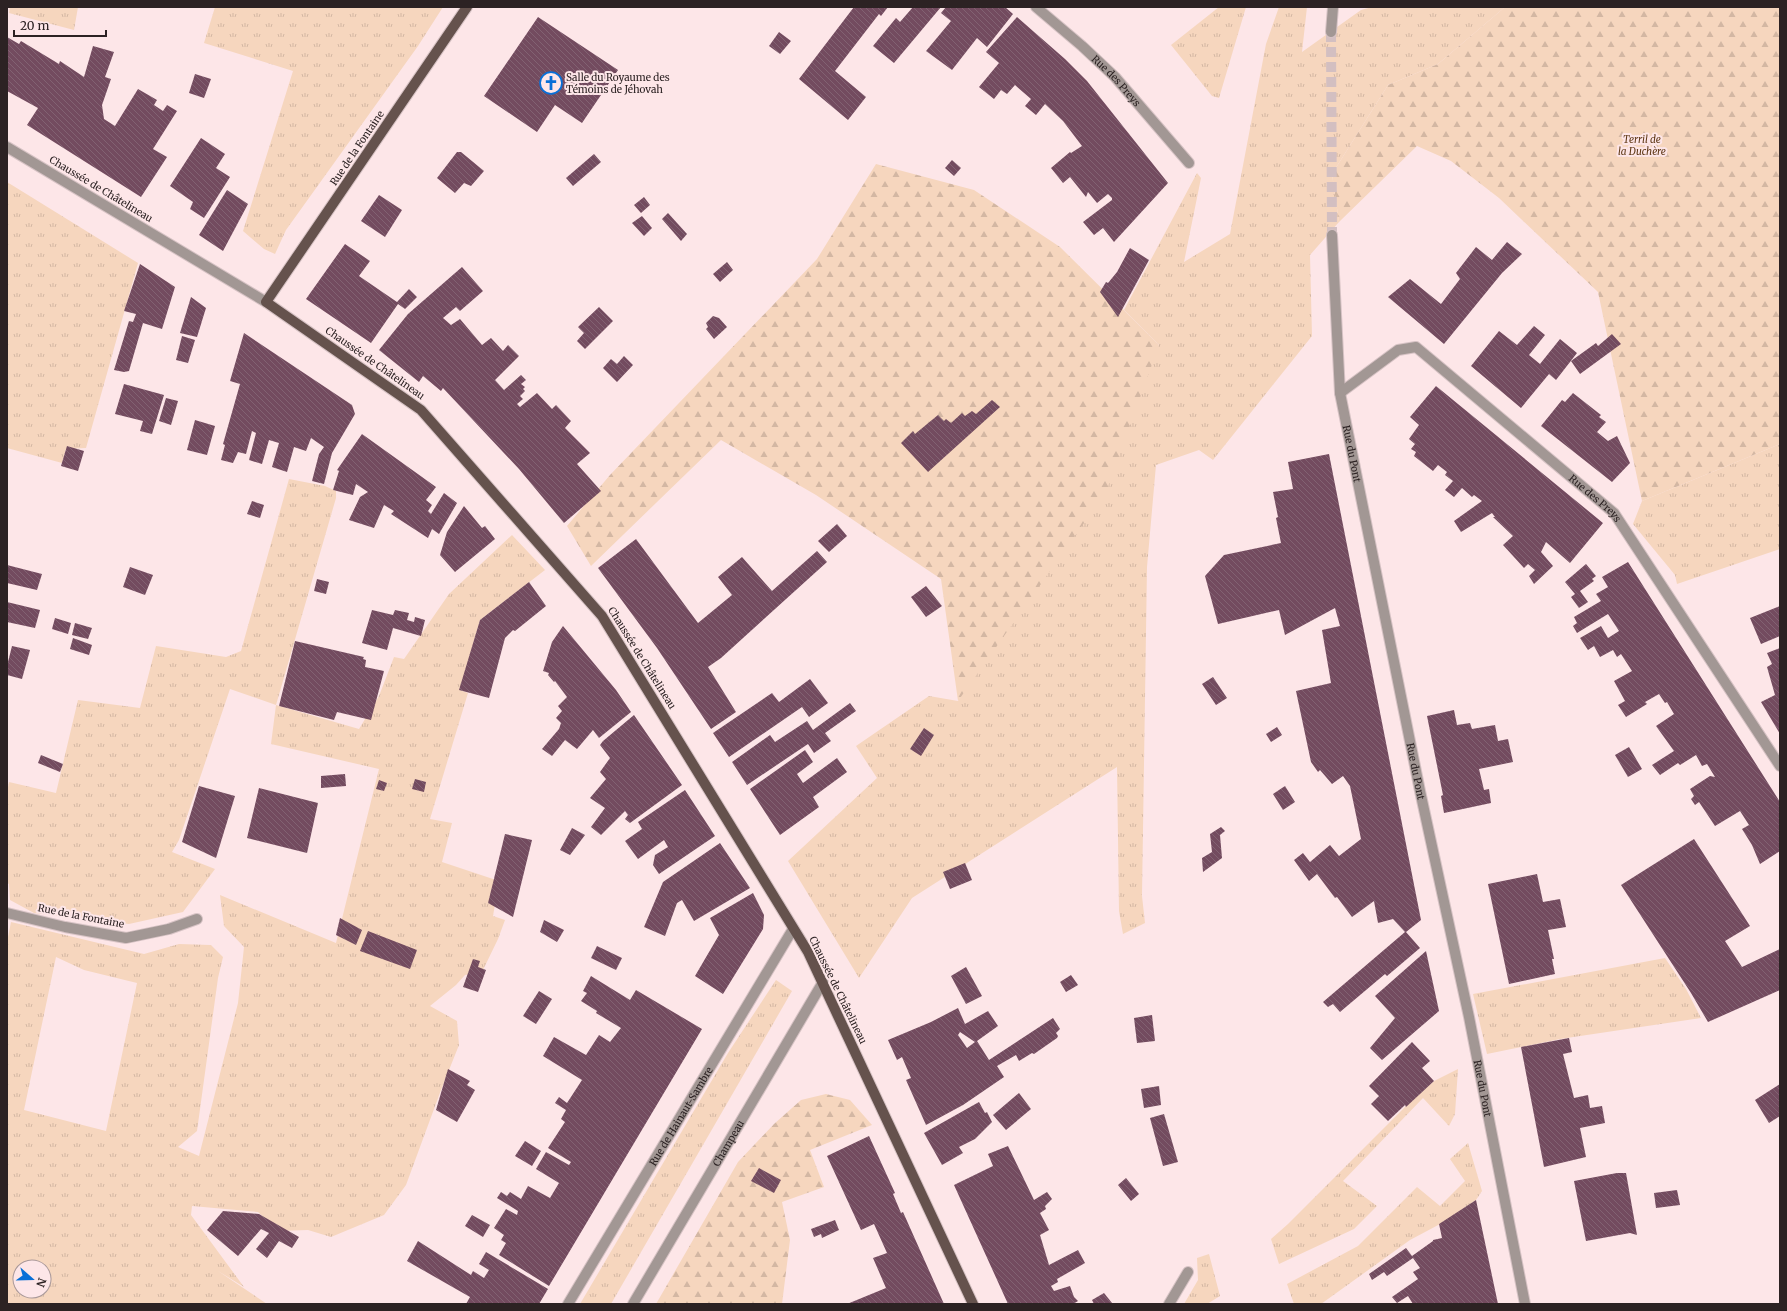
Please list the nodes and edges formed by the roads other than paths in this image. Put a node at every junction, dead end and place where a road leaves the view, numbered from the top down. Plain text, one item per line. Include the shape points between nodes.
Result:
1 (468, 7) edge
2 (1036, 7) edge
3 (1333, 7) edge
4 (1331, 32) tunnel mouth
5 (7, 147) edge
6 (1189, 163) dead end
7 (1332, 236) tunnel mouth
8 (266, 302) junction
9 (1340, 393) junction
10 (1780, 766) edge
11 (7, 913) edge
12 (197, 919) dead end
13 (793, 929) junction
14 (823, 982) junction
15 (1188, 1272) dead end
16 (568, 1304) edge
17 (634, 1304) edge
18 (973, 1304) edge
19 (1169, 1304) edge
20 (1525, 1304) edge

1 - 8 main road, Rue de la Fontaine
2 - 6 street, Rue des Preys via 1115,77
3 - 4 street
5 - 8 street, Chaussée de Châtelineau
7 - 9 street, Rue du Pont
8 - 13 main road, Chaussée de Châtelineau via 421,410 602,616
9 - 10 street, Rue des Preys via 1398,350 1416,347 1614,513
9 - 20 street, Rue du Pont via 1420,791 1469,1017
11 - 12 street, Rue de la Fontaine via 126,938 169,929
13 - 14 main road, Chaussée de Châtelineau
13 - 16 street, Rue de Hainaut-Sambre
14 - 17 street, Champeau
14 - 18 main road, Chaussée de Châtelineau
15 - 19 street

